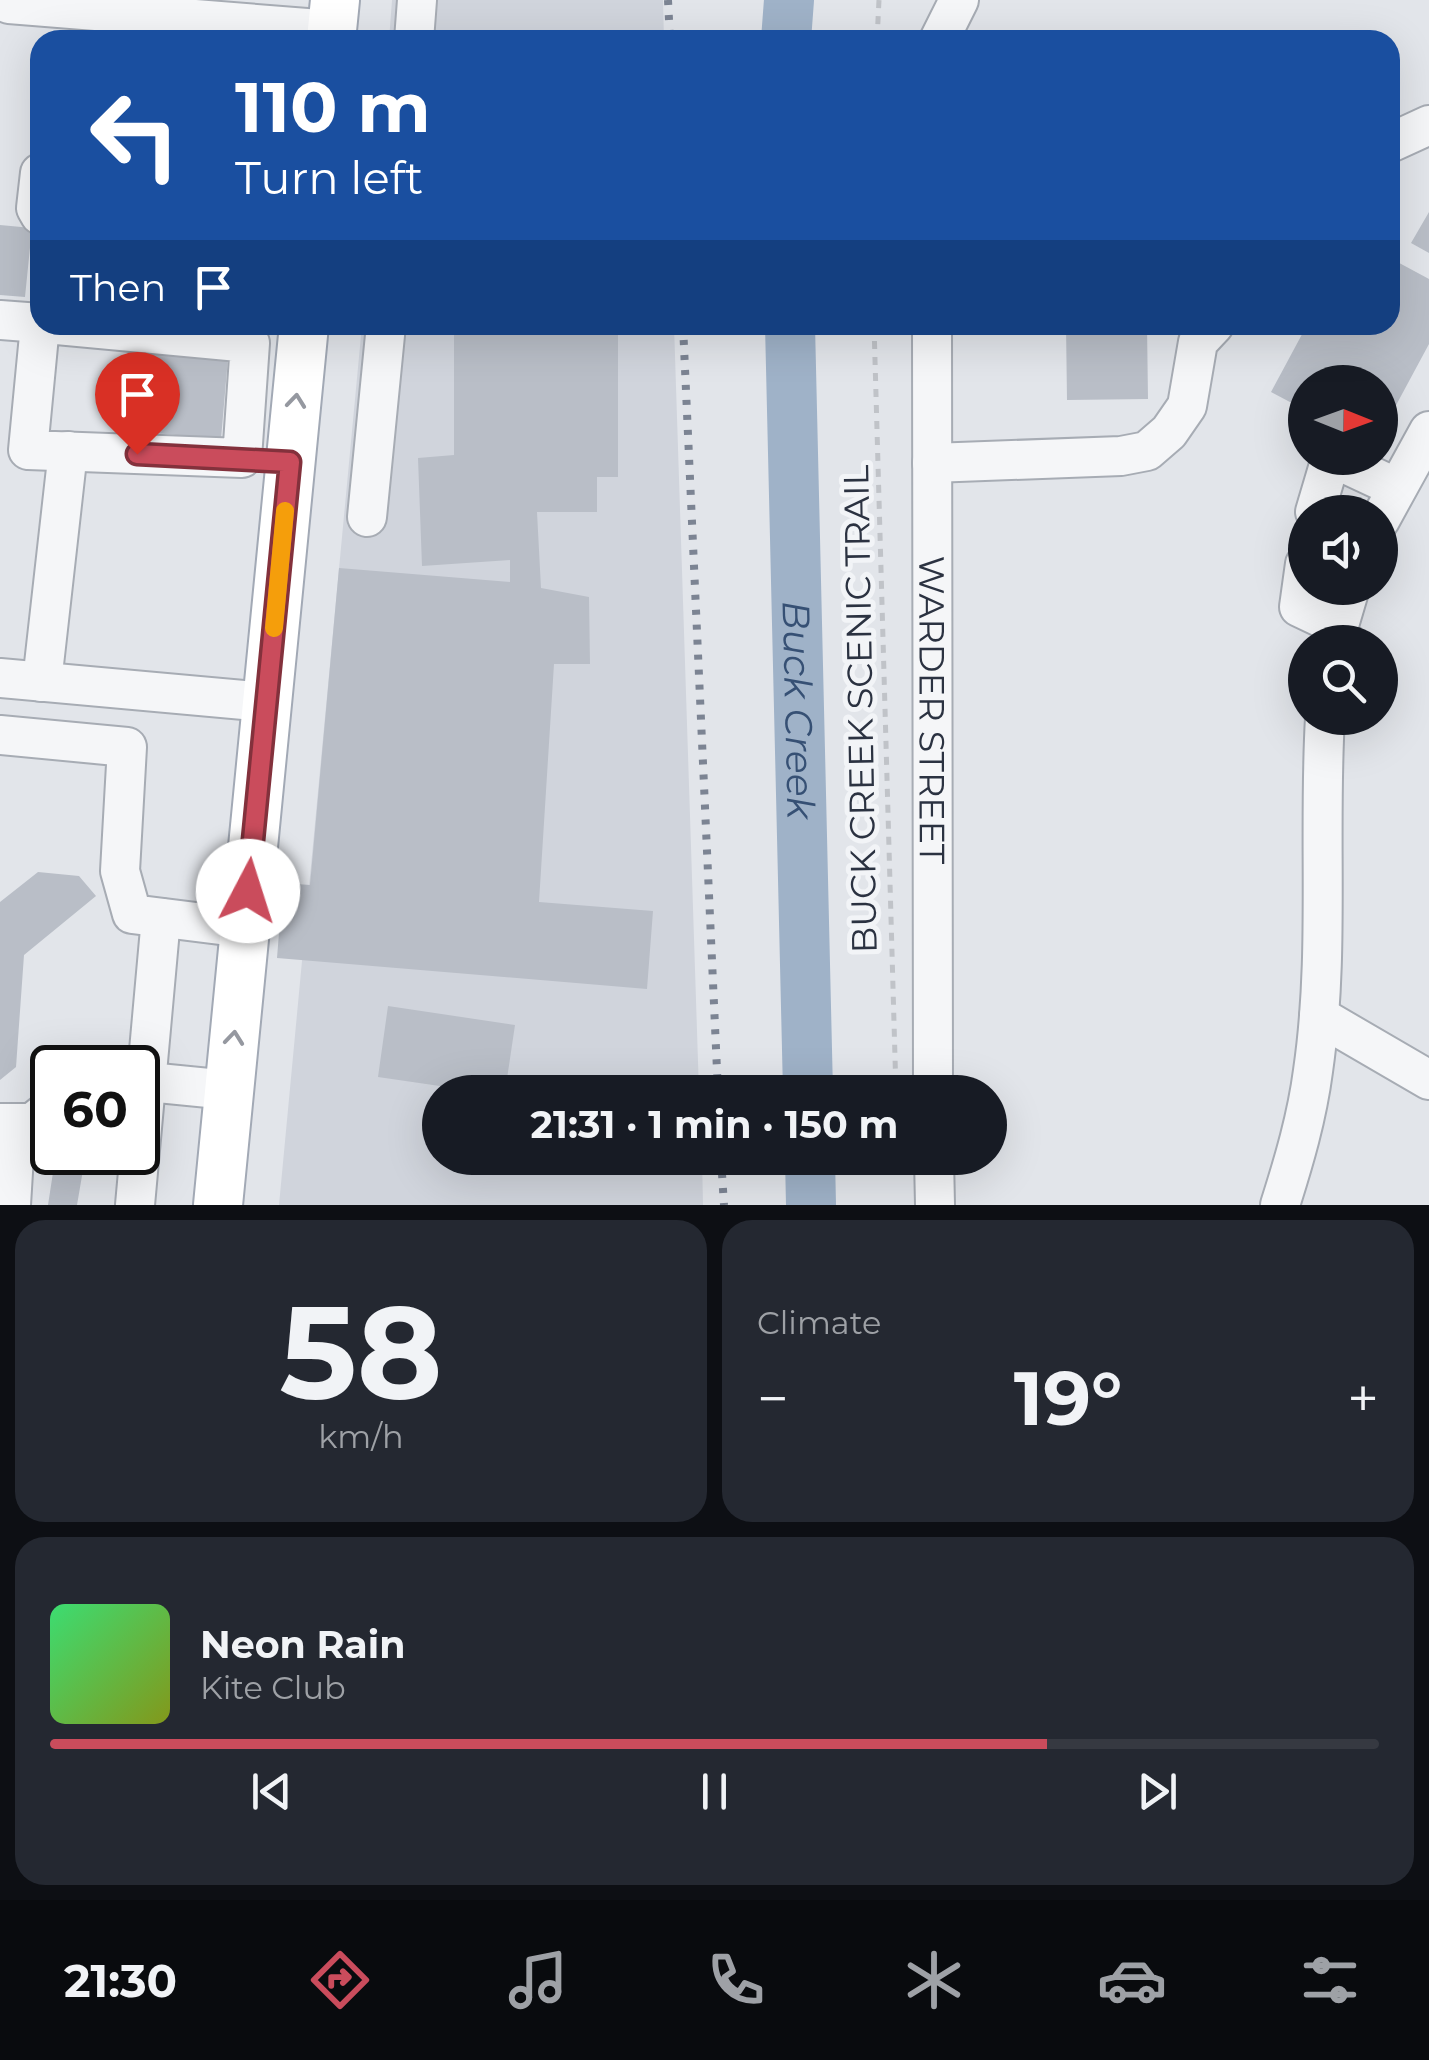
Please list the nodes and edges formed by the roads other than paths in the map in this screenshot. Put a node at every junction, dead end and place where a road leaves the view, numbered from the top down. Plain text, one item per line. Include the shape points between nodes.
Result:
1 (418, 0) edge
2 (959, 0) edge
3 (6, 2) edge
4 (333, 23) edge
5 (57, 24) edge
6 (415, 30) edge
7 (944, 30) edge
8 (1429, 125) edge
9 (1400, 138) edge
10 (0, 320) edge
11 (30, 323) edge
12 (38, 335) edge
13 (164, 335) edge
14 (385, 335) edge
15 (932, 335) edge
16 (1205, 335) edge
17 (303, 337) edge
18 (250, 343) junction
19 (1429, 432) edge
20 (14, 449) edge
21 (68, 451) junction
22 (242, 458) junction
23 (290, 462) junction
24 (932, 463) junction
25 (1353, 475) edge
26 (1377, 495) edge
27 (1393, 495) edge
28 (368, 517) dead end
29 (1299, 605) edge
30 (1323, 625) edge
31 (0, 678) edge
32 (42, 682) junction
33 (266, 702) junction
34 (0, 735) edge
35 (1325, 735) edge
36 (161, 918) junction
37 (244, 928) junction
38 (1319, 1016) junction
39 (145, 1045) edge
40 (933, 1075) edge
41 (1429, 1080) edge
42 (160, 1082) edge
43 (229, 1090) junction
44 (8, 1123) edge
45 (136, 1175) edge
46 (934, 1175) edge
47 (11, 1205) edge
48 (135, 1205) edge
49 (218, 1205) edge
50 (935, 1205) edge
51 (1280, 1205) edge

1 - 6 street
2 - 7 street
3 - 5 street
4 - 5 street
8 - 9 street
10 - 11 street
12 - 20 street
13 - 18 street
14 - 28 street
15 - 24 street, WARDER STREET
16 - 24 street via 1188,406 1147,450
17 - 18 street
23 -> 17 main road
18 - 22 street
19 - 27 street
20 - 21 street
21 - 22 street
21 - 32 street
22 - 23 street
23 - 33 main road
24 - 40 street, WARDER STREET
25 - 26 street
29 - 30 street
31 - 32 street
32 - 33 street
33 - 37 main road
34 - 36 street via 128,747 120,871 132,914
35 - 38 street
36 - 37 street
36 - 39 street
43 -> 37 main road
38 - 41 street
38 - 51 street via 1298,1146
42 - 43 street
43 - 49 main road
44 - 47 street
45 - 48 street
46 - 50 street

